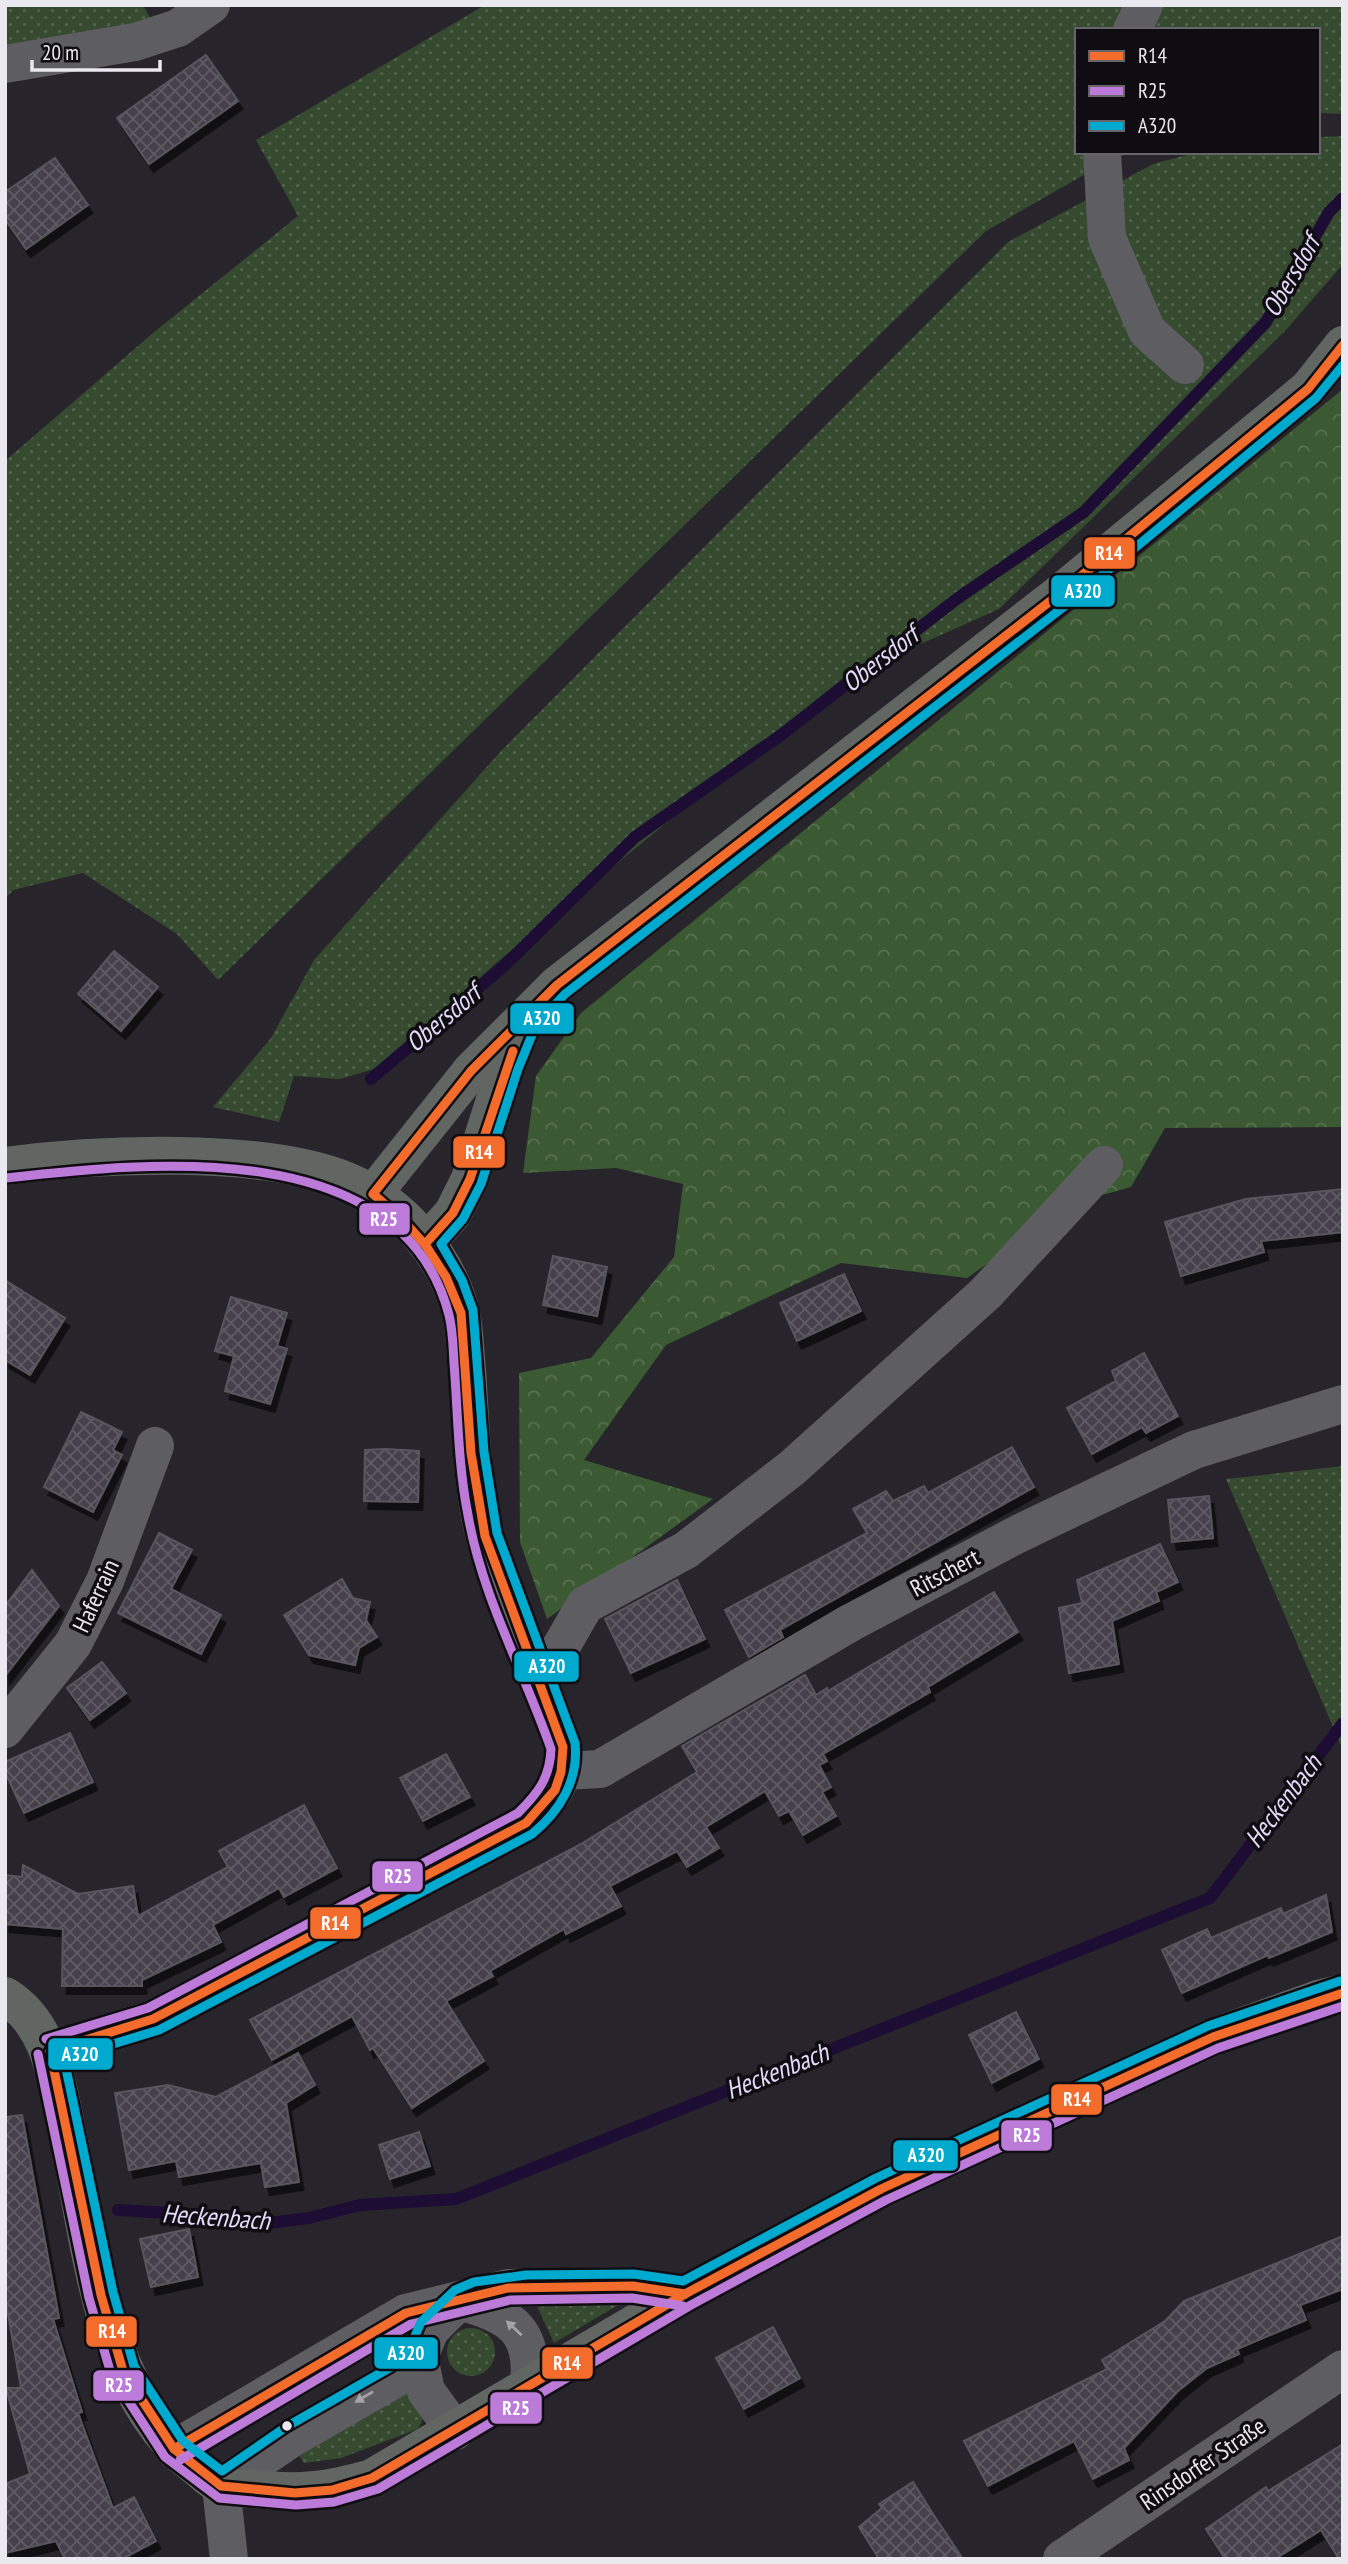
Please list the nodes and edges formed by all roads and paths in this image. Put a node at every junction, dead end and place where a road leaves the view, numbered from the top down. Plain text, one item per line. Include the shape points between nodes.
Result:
1 (211, 5) edge
2 (1144, 5) edge
3 (1133, 28) edge
4 (5, 64) edge
5 (1102, 154) edge
6 (1343, 345) edge
7 (1185, 365) dead end
8 (526, 1018) junction
9 (1104, 1165) dead end
10 (5, 1166) edge
11 (373, 1194) junction
12 (426, 1243) junction
13 (1343, 1404) edge
14 (155, 1446) dead end
15 (533, 1668) junction
16 (5, 1729) edge
17 (564, 1771) junction
18 (1343, 1993) edge
19 (5, 1996) edge
20 (50, 2051) junction
21 (685, 2294) junction
22 (459, 2301) junction
23 (419, 2357) junction
24 (1343, 2369) edge
25 (529, 2386) junction
26 (455, 2431) junction
27 (174, 2449) junction
28 (221, 2486) junction
29 (229, 2559) edge
30 (1062, 2559) edge

1 - 4 street via 178,28 135,42
2 - 3 street
5 - 7 street via 1107,238 1147,331
6 - 8 main road via 1308,389 1068,587 557,985
8 - 11 main road via 471,1071
8 - 12 main road via 470,1179 453,1213
9 - 15 street via 986,1293 792,1468 686,1550 585,1605 558,1652
10 - 11 main road via 100,1158 217,1159 313,1170
11 - 12 main road
12 - 15 main road via 451,1285 461,1313 484,1534
13 - 17 street, Ritschert via 1194,1450 1020,1532 850,1623 600,1769
14 - 16 street, Haferrain via 105,1581 73,1644
15 - 17 main road via 563,1747
17 - 20 main road via 557,1791 526,1824 153,2019
18 - 21 main road via 1213,2037 881,2189
19 - 20 main road via 24,2008
20 - 27 main road via 101,2295 123,2371
21 - 22 street via 633,2286 526,2287
21 - 25 main road
22 - 23 street via 430,2330
25 -> 22 street via 531,2365 524,2337 497,2312
22 - 27 street via 406,2313
23 - 26 street via 426,2390
23 -> 28 street via 398,2377 292,2438
24 - 30 street, Rinsdorfer Straße
25 - 26 main road
26 - 28 main road via 372,2478 332,2490 295,2493
27 - 28 main road
28 - 29 street

